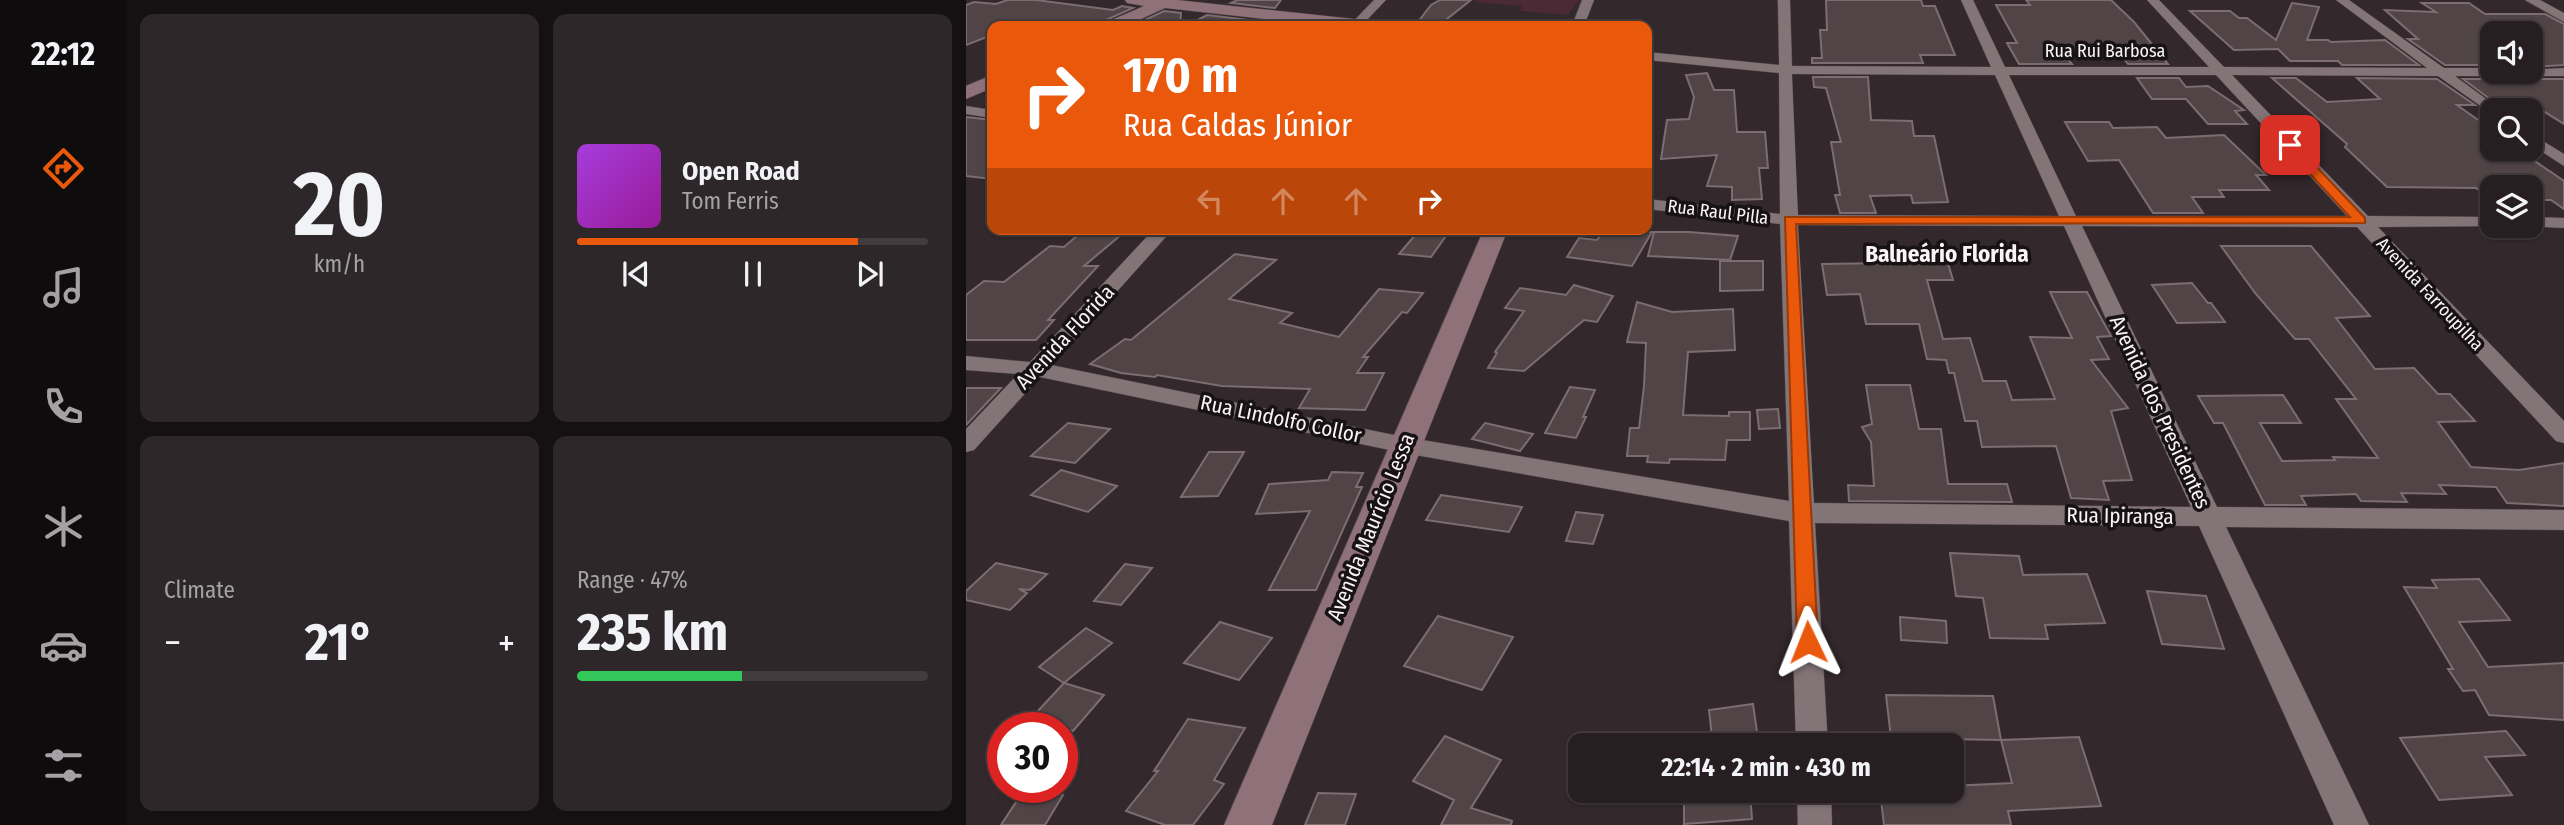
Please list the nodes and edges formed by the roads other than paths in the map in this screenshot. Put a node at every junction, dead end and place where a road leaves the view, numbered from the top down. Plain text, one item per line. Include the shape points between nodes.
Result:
1 (1133, 0) edge
2 (1380, 0) edge
3 (1588, 0) edge
4 (1784, 0) edge
5 (1966, 0) edge
6 (2153, 0) edge
7 (2342, 0) edge
8 (2531, 0) edge
9 (1167, 2) edge
10 (2564, 18) edge
11 (1124, 21) edge
12 (1321, 21) edge
13 (1365, 21) edge
14 (1579, 21) edge
15 (1652, 56) edge
16 (1784, 69) junction
17 (2000, 70) junction
18 (2220, 71) junction
19 (2442, 72) junction
20 (2564, 72) edge
21 (987, 83) edge
22 (966, 93) edge
23 (2480, 100) edge
24 (966, 110) edge
25 (987, 113) edge
26 (2543, 146) edge
27 (2564, 161) edge
28 (1652, 205) edge
29 (1789, 220) junction
30 (2070, 220) junction
31 (2360, 220) junction
32 (2480, 222) edge
33 (2543, 222) edge
34 (2564, 223) edge
35 (1158, 235) edge
36 (1493, 235) edge
37 (966, 363) edge
38 (1035, 369) junction
39 (2564, 435) edge
40 (966, 444) edge
41 (1404, 444) junction
42 (1802, 513) junction
43 (2209, 517) junction
44 (2564, 520) edge
45 (1811, 733) edge
46 (1814, 803) edge
47 (1248, 825) edge
48 (1815, 825) edge
49 (2353, 825) edge

1 - 9 street
2 - 13 street
3 - 14 street
4 - 16 street
5 - 17 street, Avenida dos Presidentes
6 - 18 street, Avenida Farroupilha
7 - 19 street
8 - 10 street
9 - 11 street
9 - 12 street
15 - 16 street, Rua Rui Barbosa
16 - 17 street, Rua Rui Barbosa
16 - 29 street
17 - 18 street, Rua Rui Barbosa
17 - 30 street, Avenida dos Presidentes
18 - 19 street, Rua Rui Barbosa
18 - 31 street, Avenida Farroupilha
19 - 20 street, Rua Rui Barbosa
19 - 23 street
21 - 22 street
24 - 25 street
26 - 27 street
28 - 29 street, Rua Raul Pilla
29 - 30 street
29 - 42 street
30 - 31 street
30 - 43 street, Avenida dos Presidentes
31 - 32 street
31 - 39 street, Avenida Farroupilha
33 - 34 street
35 - 38 street, Avenida Florida
36 - 41 street, Avenida Maurício Lessa
37 - 38 street, Rua Lindolfo Collor
38 - 40 street, Avenida Florida
38 - 41 street, Rua Lindolfo Collor
41 - 42 street, Rua Lindolfo Collor
41 - 47 street, Avenida Maurício Lessa
42 - 43 street, Rua Ipiranga
42 - 45 street
43 - 44 street, Rua Ipiranga
43 - 49 street, Avenida dos Presidentes
46 - 48 street

